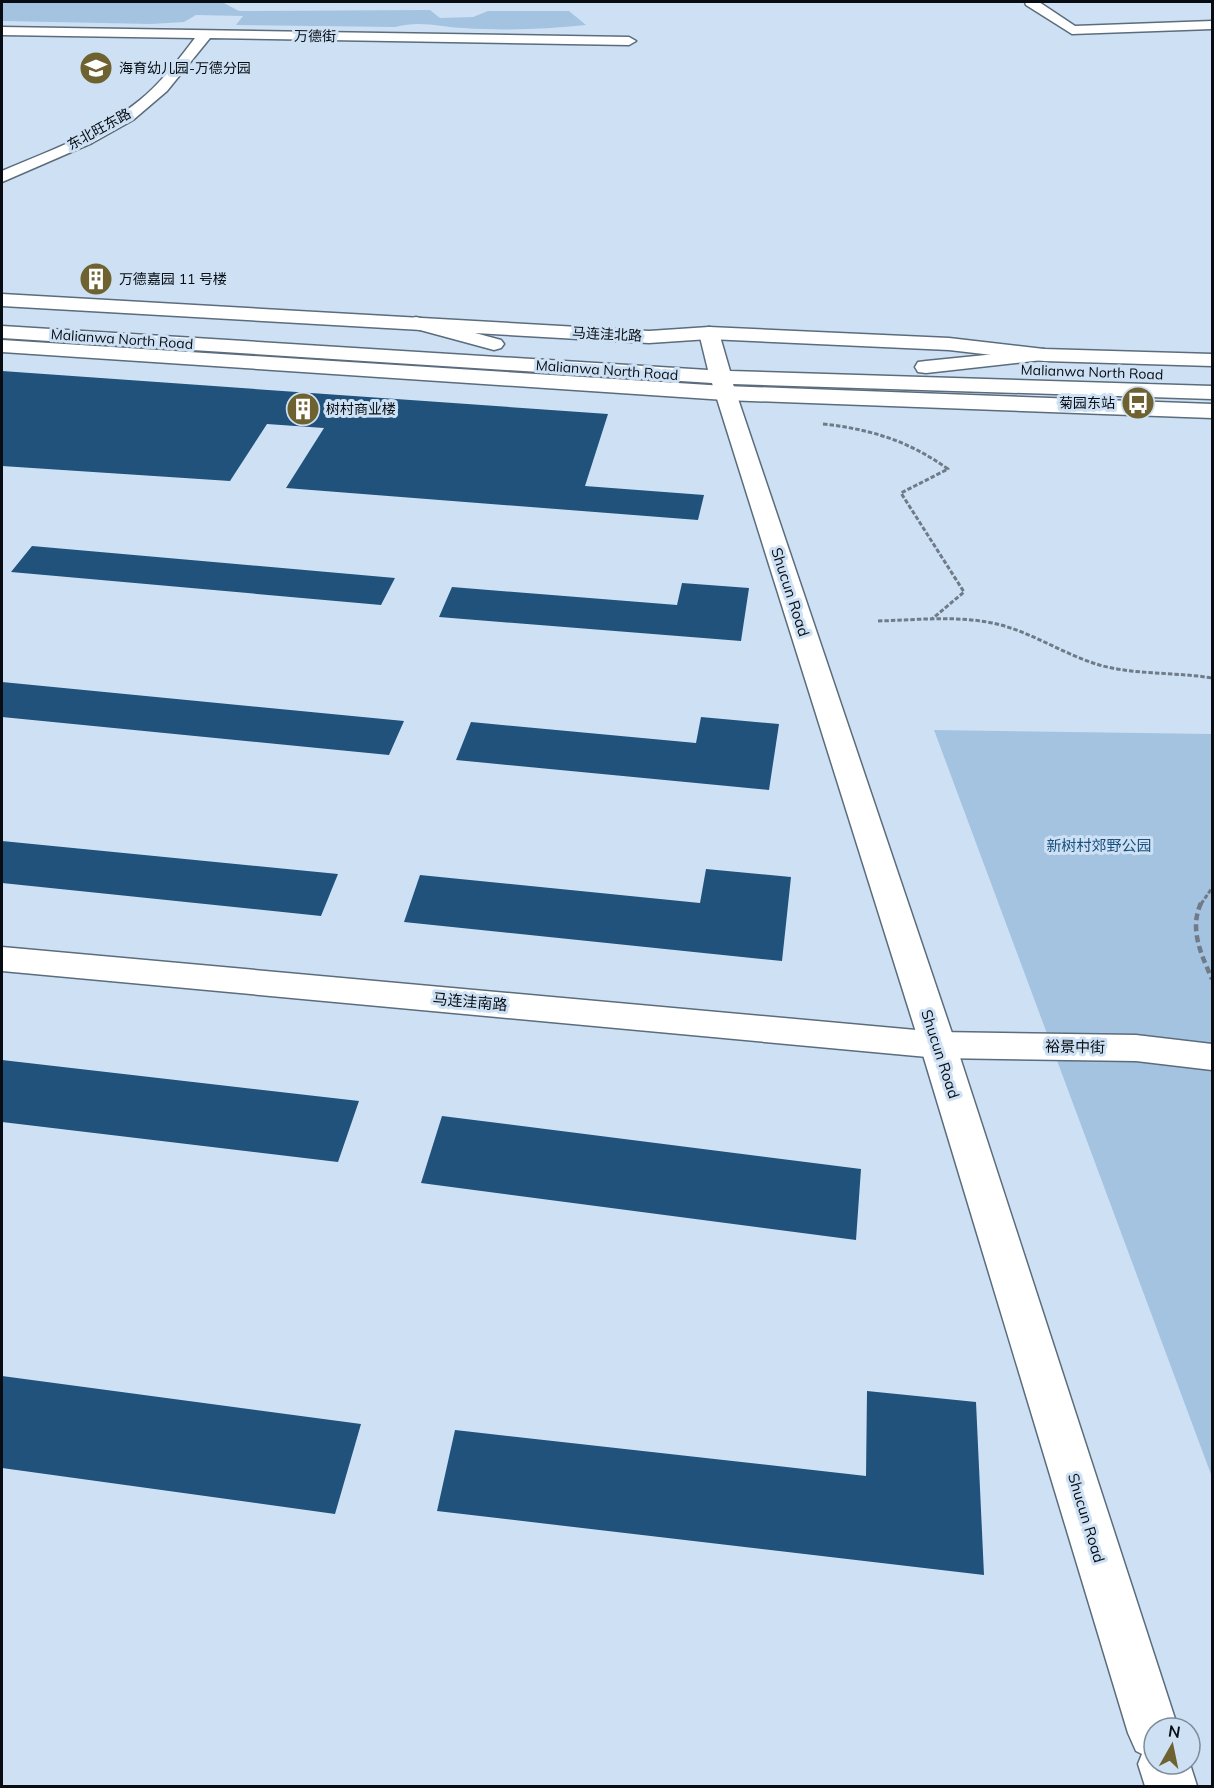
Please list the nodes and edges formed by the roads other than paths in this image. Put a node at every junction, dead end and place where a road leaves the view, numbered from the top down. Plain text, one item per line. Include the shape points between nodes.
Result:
1 (1030, 2) edge
2 (1212, 25) edge
3 (2, 31) edge
4 (206, 34) junction
5 (629, 40) dead end
6 (2, 177) edge
7 (2, 300) edge
8 (2, 315) edge
9 (416, 323) junction
10 (2, 332) edge
11 (709, 333) junction
12 (494, 345) junction
13 (2, 346) edge
14 (1044, 355) junction
15 (1212, 360) edge
16 (926, 367) junction
17 (720, 376) junction
18 (1212, 376) edge
19 (1212, 392) edge
20 (1212, 411) edge
21 (2, 959) edge
22 (938, 1045) junction
23 (1212, 1057) edge
24 (1149, 1716) edge

1 - 2 street via 1071,30
3 - 4 street, 万德街
4 - 5 street, 万德街
4 - 6 street, 东北旺东路 via 162,89 140,106 109,127
7 - 9 street, 马连洼北路
8 - 12 street, Malianwa North Road
9 - 11 street, 马连洼北路 via 649,337
9 - 12 street
10 - 17 street, Malianwa North Road
11 - 14 street, 马连洼北路 via 949,344
11 - 17 street, Shucun Road
12 - 17 street, Malianwa North Road
13 - 17 street
14 - 15 street, 马连洼北路
14 - 16 street
16 - 17 street, Malianwa North Road
16 - 18 street, Malianwa North Road
17 - 19 street, Malianwa North Road
17 - 20 street
17 - 22 street, Shucun Road
21 - 22 street, 马连洼南路
22 - 23 street, 裕景中街 via 1136,1048
22 - 24 street, Shucun Road

